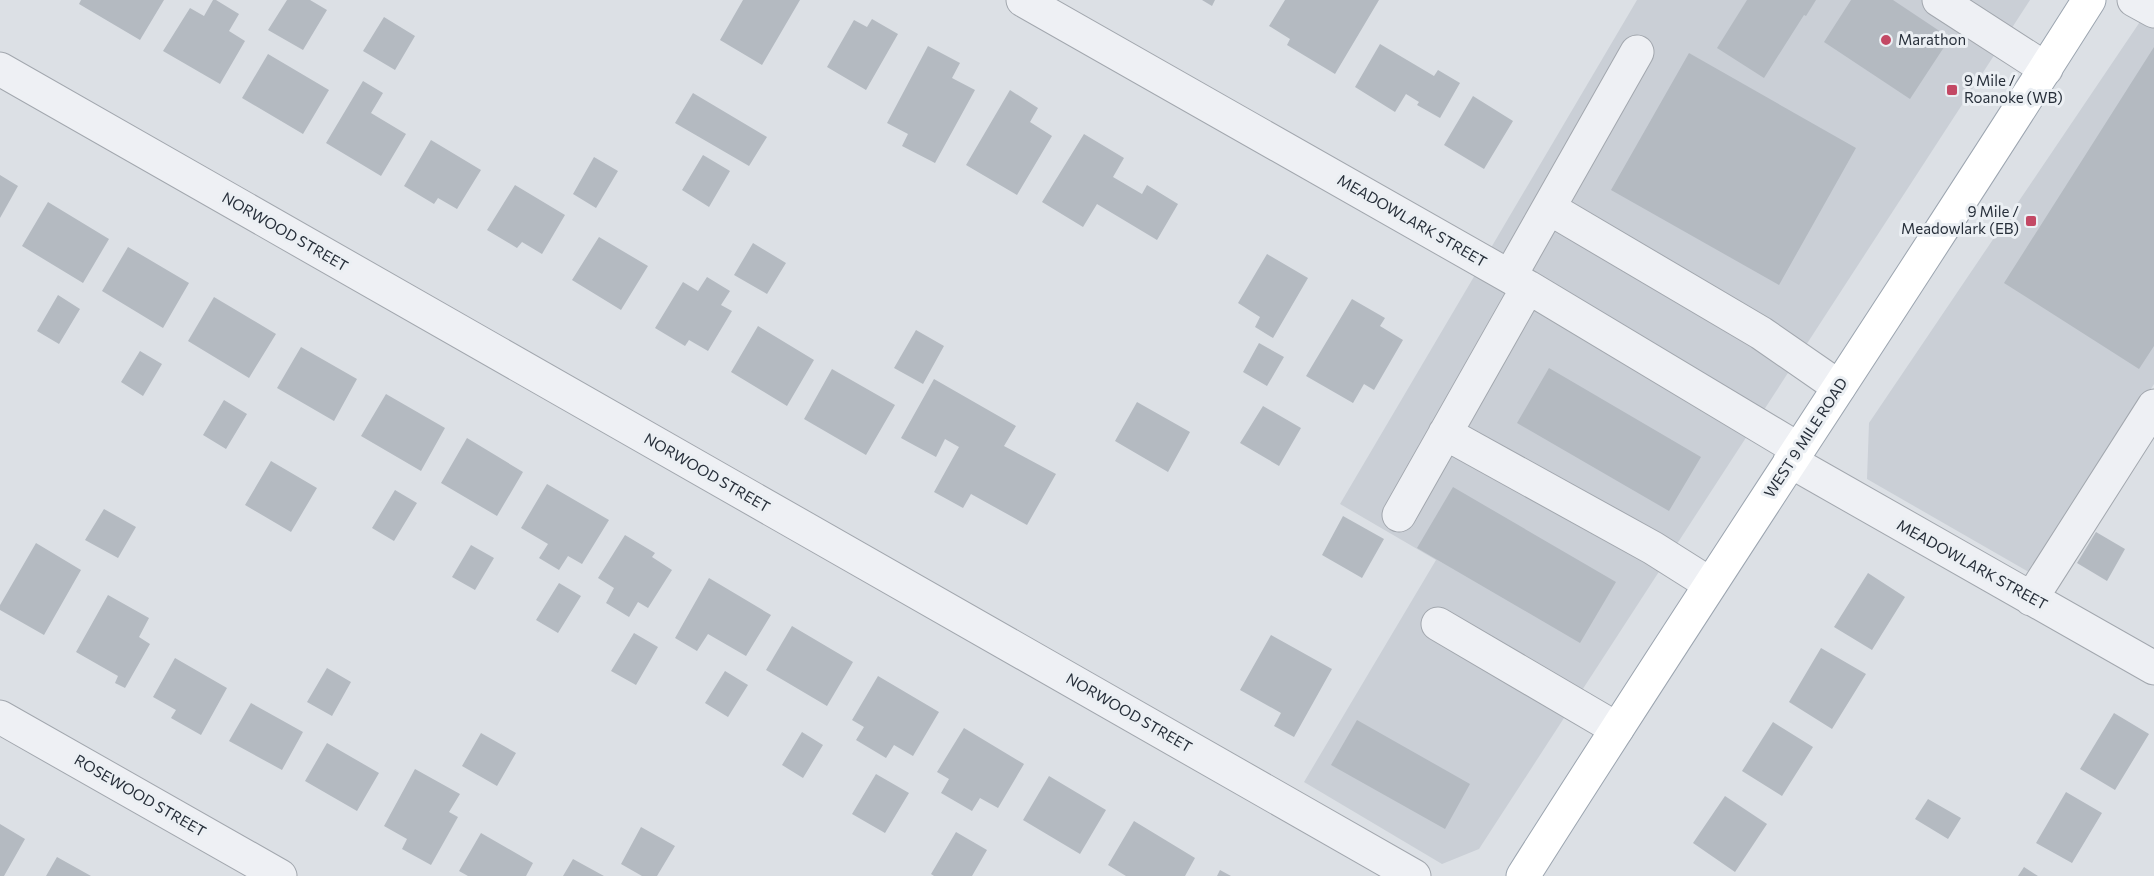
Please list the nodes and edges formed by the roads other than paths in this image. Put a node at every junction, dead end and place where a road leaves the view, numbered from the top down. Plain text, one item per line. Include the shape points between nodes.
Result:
1 (1023, 0) edge
2 (1939, 0) edge
3 (2089, 0) edge
4 (2134, 0) edge
5 (2154, 11) edge
6 (1637, 52) dead end
7 (0, 69) edge
8 (2046, 69) junction
9 (1549, 208) junction
10 (1519, 281) junction
11 (1839, 387) junction
12 (2154, 406) edge
13 (1445, 433) junction
14 (1794, 455) junction
15 (1399, 515) dead end
16 (1710, 584) junction
17 (2031, 599) junction
18 (1438, 624) dead end
19 (2154, 668) edge
20 (0, 717) edge
21 (1617, 729) junction
22 (280, 876) edge
23 (1414, 876) edge
24 (1523, 876) edge

1 - 10 street, MEADOWLARK STREET
2 - 8 street
3 - 8 main road, WEST 9 MILE ROAD
4 - 5 street
6 - 9 street
7 - 23 street, NORWOOD STREET
8 - 11 main road, WEST 9 MILE ROAD
9 - 10 street
9 - 11 street via 1761,333
10 - 13 street
10 - 14 street, MEADOWLARK STREET
11 - 14 main road, WEST 9 MILE ROAD
12 - 17 street
13 - 15 street
13 - 16 street via 1653,548
14 - 16 main road, WEST 9 MILE ROAD
14 - 17 street, MEADOWLARK STREET
16 - 21 main road, WEST 9 MILE ROAD
17 - 19 street, MEADOWLARK STREET
18 - 21 street
20 - 22 street, ROSEWOOD STREET
21 - 24 main road, WEST 9 MILE ROAD

